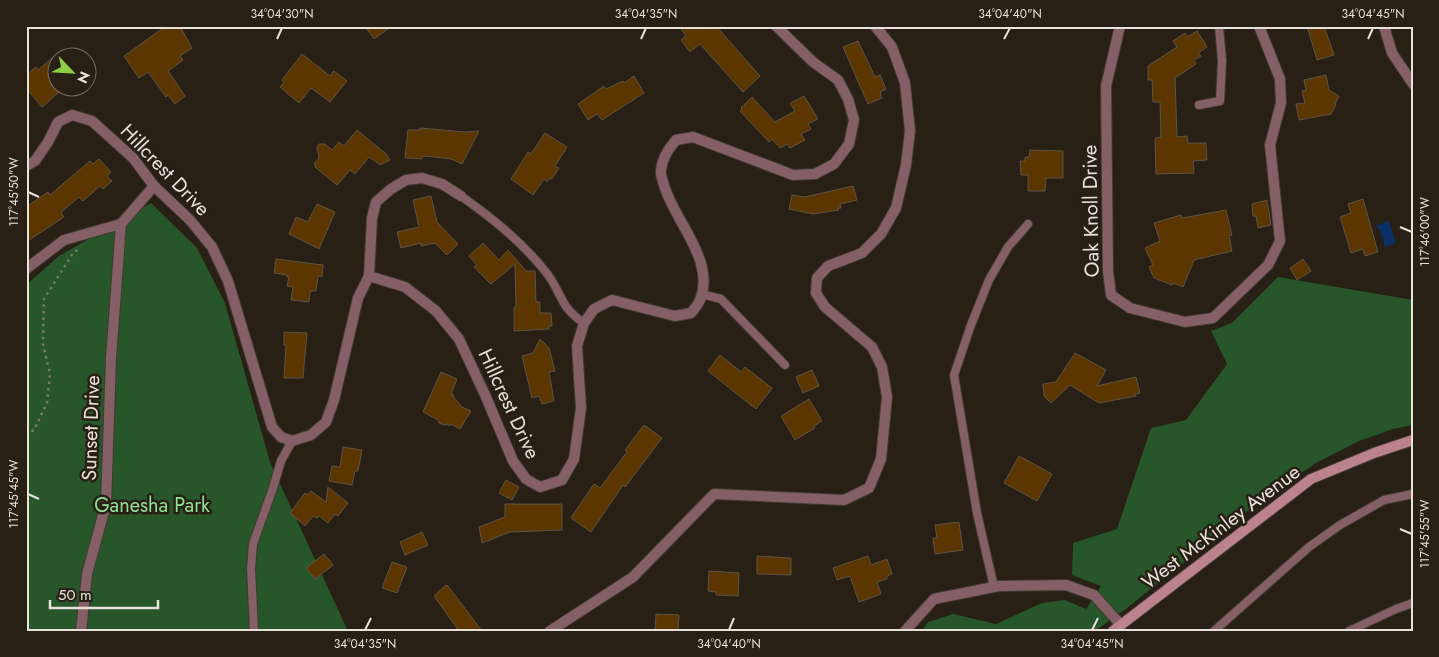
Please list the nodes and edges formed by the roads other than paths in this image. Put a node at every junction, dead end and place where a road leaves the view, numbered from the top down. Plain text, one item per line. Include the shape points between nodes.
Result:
1 (776, 26) edge
2 (875, 26) edge
3 (1120, 26) edge
4 (1219, 26) edge
5 (1259, 26) edge
6 (1384, 26) edge
7 (1413, 84) edge
8 (1199, 105) dead end
9 (26, 166) edge
10 (154, 186) junction
11 (462, 196) joint
12 (121, 224) junction
13 (1028, 224) dead end
14 (26, 269) edge
15 (369, 276) junction
16 (701, 294) junction
17 (584, 323) junction
18 (785, 365) dead end
19 (1413, 440) edge
20 (292, 441) junction
21 (1413, 494) edge
22 (994, 587) junction
23 (1413, 603) edge
24 (1120, 629) edge
25 (81, 631) edge
26 (254, 631) edge
27 (550, 631) edge
28 (905, 631) edge
29 (1214, 631) edge
30 (1349, 631) edge

1 - 16 street via 813,62 838,80 854,120 848,144 834,164 815,174 793,175 693,137 676,140 666,151 660,171 667,195 698,255 704,282
2 - 27 street via 892,46 905,83 910,131 906,165 896,208 881,234 862,253 828,266 817,278 816,293 825,307 872,347 882,367 887,397 881,459 868,488 844,500 714,494 633,577
3 - 5 street, Oak Knoll Drive via 1106,86 1111,295 1130,308 1185,322 1213,318 1268,265 1280,241 1270,145 1281,104 1280,79
4 - 8 lane via 1222,61 1220,101
6 - 7 street via 1392,53
9 - 10 street, Hillcrest Drive via 44,148 58,122 72,115 92,122 133,158
10 - 12 street
10 - 20 street, Hillcrest Drive via 190,220 212,247 228,282 272,426 281,437
11 - 15 street via 442,184 422,178 406,180 391,189 376,202
11 - 17 lane via 522,246 546,272 564,306
12 - 14 street via 64,240
12 - 25 street, Sunset Drive via 111,358 106,504 86,574
13 - 22 lane via 1008,246 989,280 954,375 977,513
15 - 17 street, Hillcrest Drive via 405,287 436,311 459,339 512,461 526,479 540,488 562,480 574,459 582,408 577,346
15 - 20 street via 358,298 326,422 311,435
16 - 17 street, Hillcrest Drive via 700,302 691,313 675,316 612,300 594,309
16 - 18 lane via 721,299
19 - 24 main road, West McKinley Avenue via 1311,479
20 - 26 lane via 281,461 253,544
21 - 29 lane via 1384,500 1340,525 1309,547
22 - 24 street via 1066,585 1094,595
22 - 28 street via 934,599
23 - 30 lane

